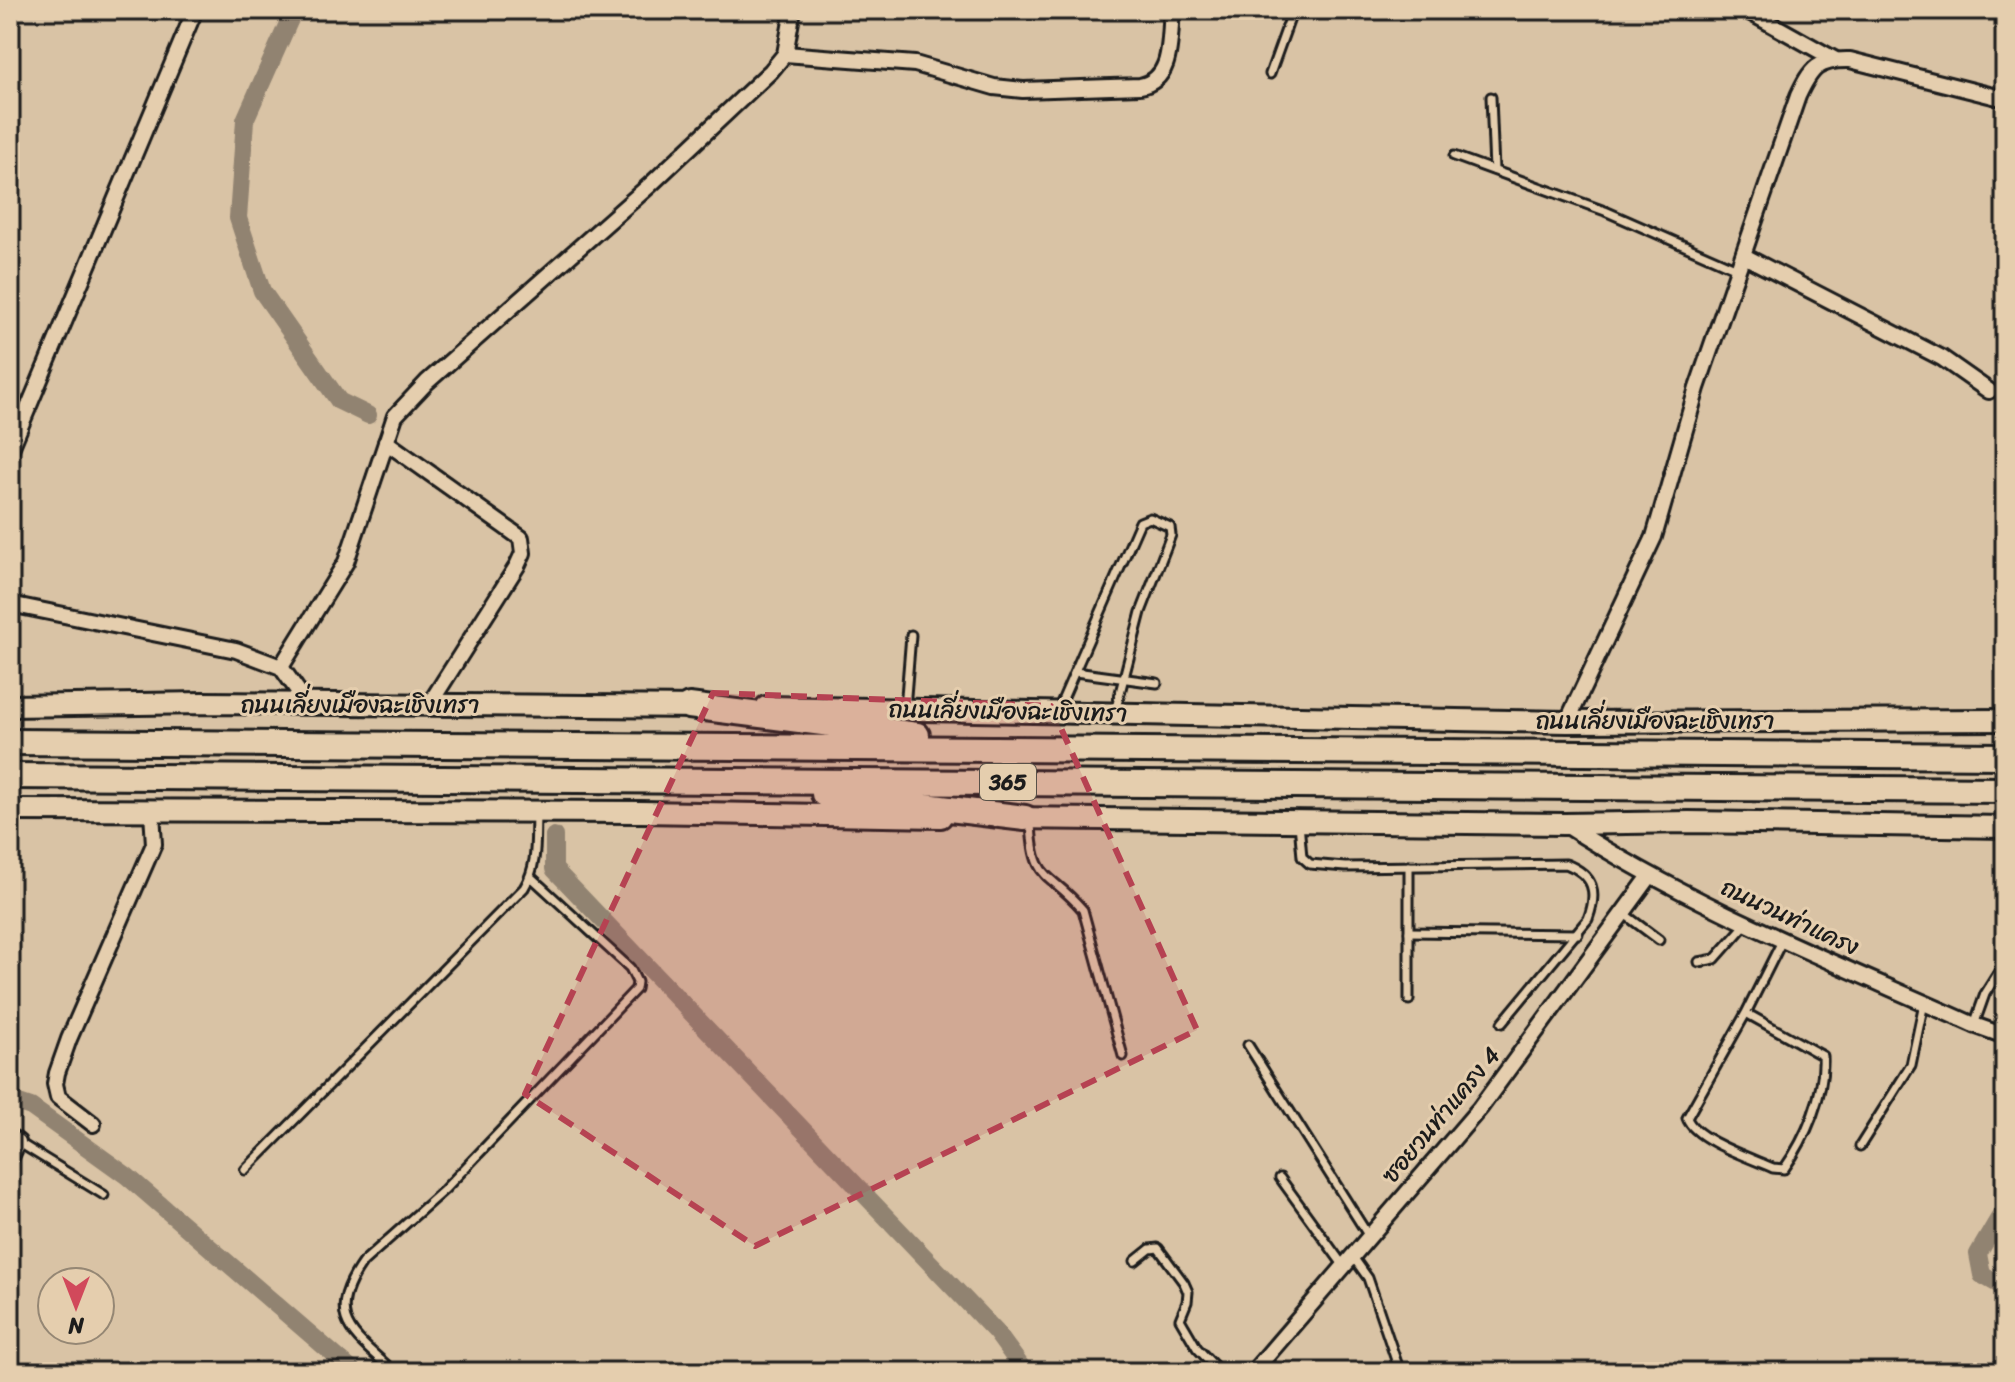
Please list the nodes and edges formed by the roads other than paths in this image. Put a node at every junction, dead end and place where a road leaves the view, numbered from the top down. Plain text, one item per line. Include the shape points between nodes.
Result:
1 (195, 10) edge
2 (793, 10) edge
3 (1172, 10) edge
4 (1293, 10) edge
5 (1746, 10) edge
6 (785, 54) junction
7 (1834, 59) junction
8 (1270, 74) dead end
9 (1491, 97) dead end
10 (2005, 99) edge
11 (1454, 156) dead end
12 (1494, 170) junction
13 (1742, 263) junction
14 (1989, 391) dead end
15 (386, 442) junction
16 (10, 451) edge
17 (10, 604) edge
18 (911, 635) dead end
19 (281, 667) junction
20 (1075, 672) junction
21 (1122, 680) junction
22 (1157, 683) dead end
23 (298, 705) junction
24 (429, 705) junction
25 (10, 706) edge
26 (689, 706) junction
27 (905, 708) junction
28 (1058, 711) junction
29 (1114, 714) junction
30 (2005, 720) edge
31 (1567, 722) junction
32 (10, 742) edge
33 (1025, 749) junction
34 (2005, 756) edge
35 (10, 776) edge
36 (702, 780) junction
37 (2005, 790) edge
38 (10, 810) edge
39 (536, 812) junction
40 (152, 813) junction
41 (1028, 818) junction
42 (1299, 822) junction
43 (1565, 824) junction
44 (2005, 827) edge
45 (1409, 866) junction
46 (1650, 876) junction
47 (531, 877) junction
48 (1623, 913) junction
49 (1748, 922) junction
50 (1409, 932) junction
51 (1578, 934) junction
52 (1783, 939) junction
53 (1659, 940) dead end
54 (1699, 962) dead end
55 (2005, 962) edge
56 (1409, 1000) dead end
57 (1924, 1003) junction
58 (1746, 1013) junction
59 (1502, 1023) dead end
60 (1974, 1025) junction
61 (2005, 1036) edge
62 (1248, 1045) dead end
63 (1123, 1056) dead end
64 (93, 1124) dead end
65 (14, 1139) edge
66 (1860, 1146) dead end
67 (10, 1159) edge
68 (245, 1170) dead end
69 (1280, 1178) dead end
70 (104, 1195) dead end
71 (1368, 1235) junction
72 (1348, 1260) junction
73 (1135, 1261) dead end
74 (394, 1372) edge
75 (1220, 1372) edge
76 (1253, 1372) edge
77 (1400, 1372) edge

1 - 16 street
2 - 6 street
3 - 6 street via 1165,67 1156,81 1140,86 1023,90 915,64
4 - 8 lane
5 - 7 street
6 - 15 street via 650,185 405,404
7 - 10 street
7 - 13 street via 1808,75 1798,96
9 - 12 lane
11 - 12 lane
12 - 13 lane
13 - 14 street via 1942,358
13 - 31 street via 1697,388 1654,537
15 - 19 street via 346,562
15 - 24 street via 493,516 523,545 517,566
17 - 19 street via 209,644
18 - 27 lane
19 - 23 street via 298,691
20 - 21 lane
20 - 21 lane via 1140,522 1150,518 1170,527 1171,535
20 - 28 lane
21 - 22 lane
21 - 29 lane
23 - 24 main road, ถนนเลี่ยงเมืองฉะเชิงเทรา
23 - 25 main road, ถนนเลี่ยงเมืองฉะเชิงเทรา
24 - 26 main road, ถนนเลี่ยงเมืองฉะเชิงเทรา
26 - 27 main road, ถนนเลี่ยงเมืองฉะเชิงเทรา
26 - 33 highway
27 - 28 main road, ถนนเลี่ยงเมืองฉะเชิงเทรา
28 - 29 main road, ถนนเลี่ยงเมืองฉะเชิงเทรา
29 - 31 main road, ถนนเลี่ยงเมืองฉะเชิงเทรา
30 - 31 main road, ถนนเลี่ยงเมืองฉะเชิงเทรา
32 - 33 highway, ถนนเลี่ยงเมืองฉะเชิงเทรา / 365
33 - 34 highway, ถนนเลี่ยงเมืองฉะเชิงเทรา / 365
35 - 36 highway, 365
36 - 37 highway, 365
36 - 41 highway
38 - 40 main road, 365
39 - 40 main road, 365
39 - 41 main road, 365
39 - 47 lane
40 - 64 street via 154,844 57,1073 58,1097
41 - 42 main road, 365
41 - 63 lane via 1040,870 1083,910
42 - 43 main road, 365
42 - 45 lane via 1302,857 1310,864
43 - 44 main road, 365
43 - 46 street, ถนนวนท่าแครง
45 - 50 lane
45 - 51 lane via 1566,864 1581,870 1589,878 1593,907
46 - 48 street, ซอยวนท่าแครง 4
46 - 49 street, ถนนวนท่าแครง
47 - 68 lane
47 - 74 lane via 630,968 636,989 444,1190 354,1274 343,1319
48 - 53 lane
48 - 71 street, ซอยวนท่าแครง 4 via 1480,1108
49 - 52 street, ถนนวนท่าแครง
49 - 54 lane via 1715,959
50 - 51 lane
50 - 56 lane
51 - 59 lane
52 - 57 street, ถนนวนท่าแครง
52 - 58 lane
55 - 60 lane
57 - 60 street, ถนนวนท่าแครง
57 - 66 lane via 1911,1065
58 - 58 lane via 1687,1118 1690,1127 1707,1138 1784,1169 1801,1145 1824,1076 1823,1056
60 - 61 street, ถนนวนท่าแครง
62 - 71 lane
65 - 67 street
65 - 70 lane
69 - 72 lane
71 - 72 street, ซอยวนท่าแครง 4
72 - 76 street, ซอยวนท่าแครง 4
72 - 77 lane via 1368,1278
73 - 75 lane via 1155,1248 1167,1260 1188,1292 1180,1319 1184,1328

